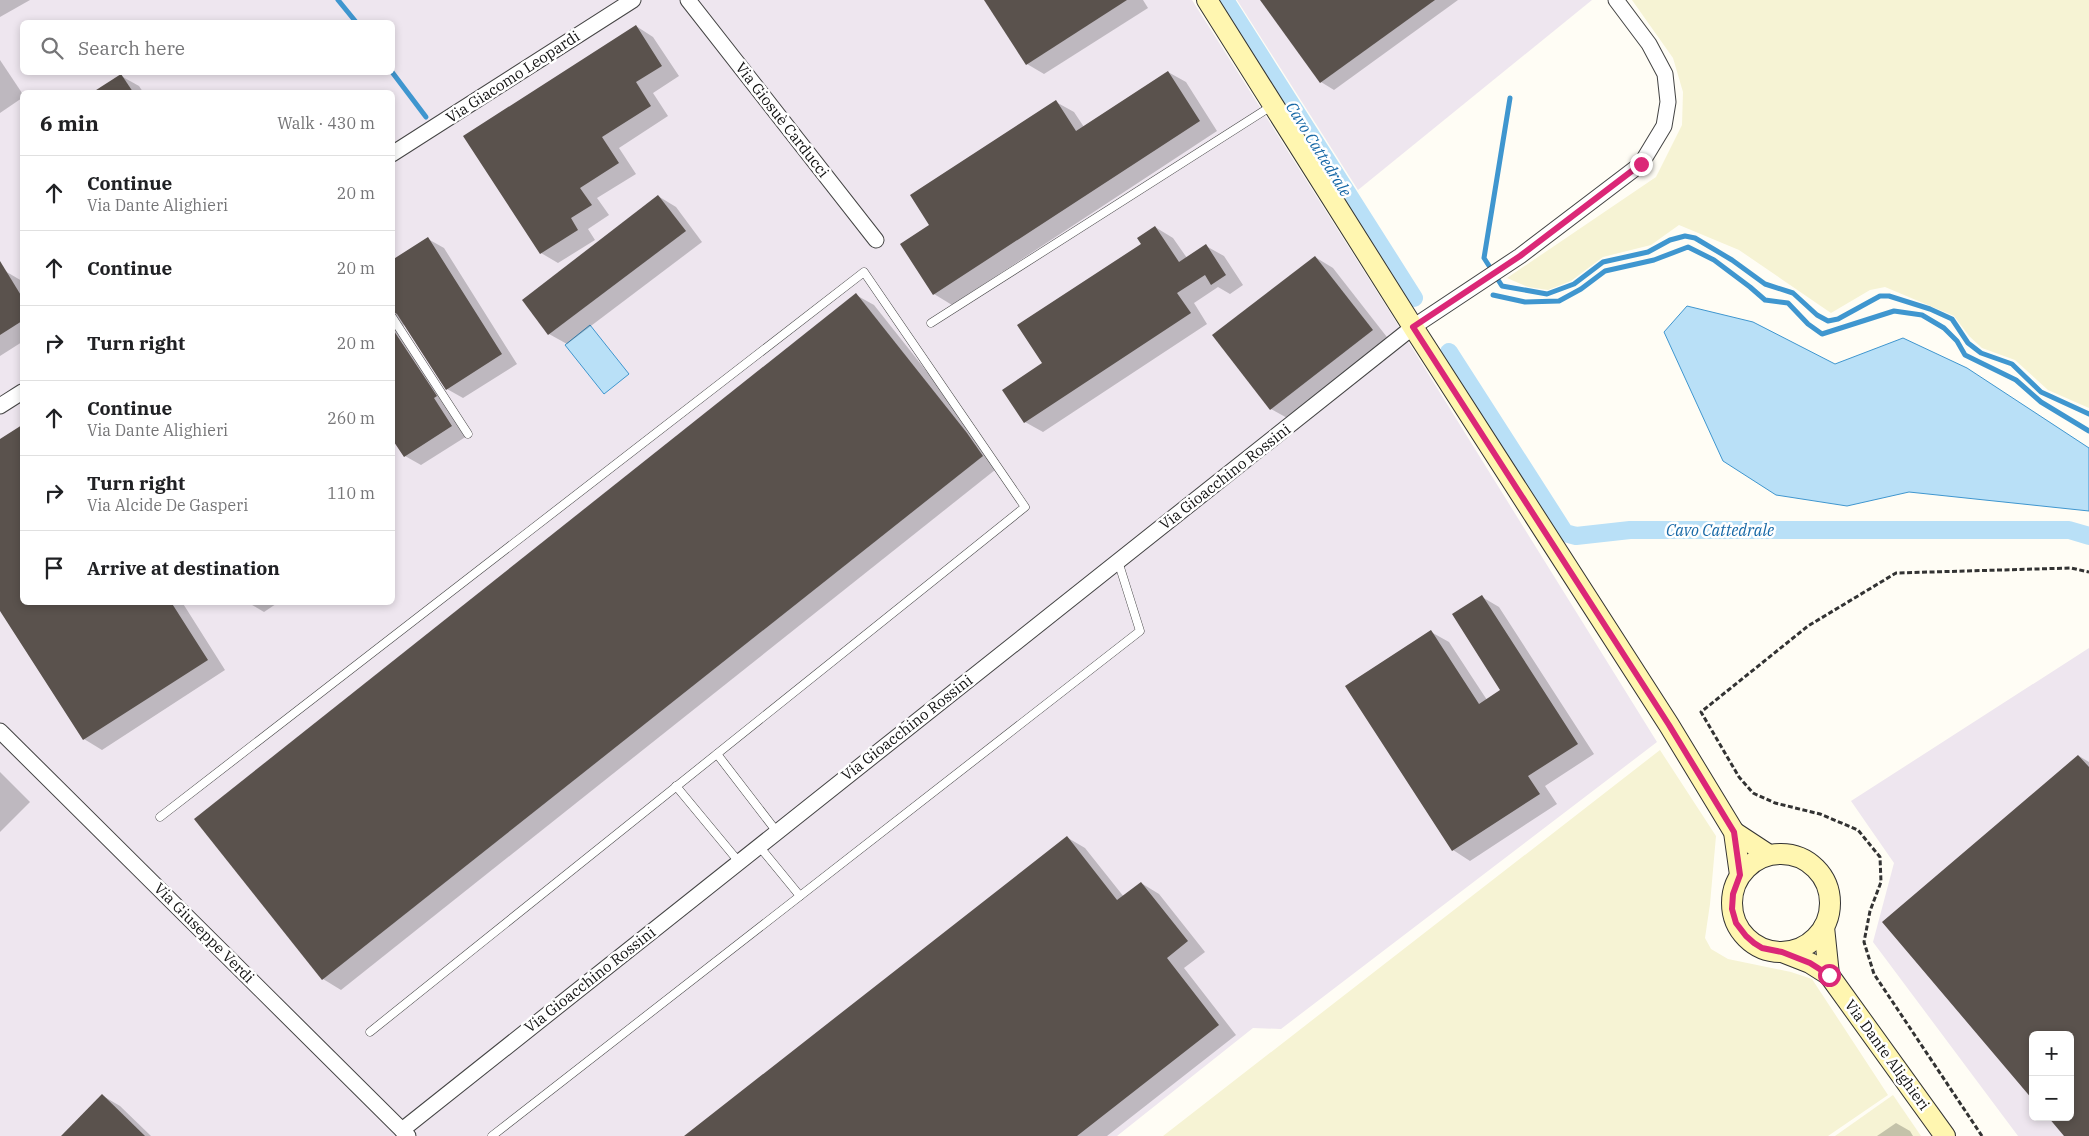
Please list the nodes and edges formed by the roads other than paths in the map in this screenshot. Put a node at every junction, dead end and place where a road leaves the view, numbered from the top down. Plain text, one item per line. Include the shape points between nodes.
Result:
1 (633, 0) edge
2 (688, 0) edge
3 (1207, 0) edge
4 (1616, 0) edge
5 (1273, 105) junction
6 (395, 152) edge
7 (876, 240) dead end
8 (395, 322) edge
9 (930, 323) dead end
10 (1413, 327) junction
11 (20, 393) edge
12 (0, 406) edge
13 (468, 434) dead end
14 (1118, 561) junction
15 (0, 731) edge
16 (717, 754) junction
17 (676, 786) junction
18 (160, 817) dead end
19 (777, 832) junction
20 (1734, 832) junction
21 (759, 846) junction
22 (1769, 855) junction
23 (739, 862) junction
24 (1740, 875) junction
25 (800, 896) junction
26 (1824, 928) junction
27 (1782, 952) junction
28 (1829, 975) junction
29 (370, 1032) dead end
30 (405, 1133) edge
31 (492, 1136) edge
32 (1945, 1136) edge

1 - 6 street, Via Giacomo Leopardi
2 - 7 street, Via Giosuè Carducci
3 - 5 main road
4 - 10 street, Via Gioacchino Rossini via 1649,44 1665,74 1668,102 1664,126 1641,164 1520,256
5 - 9 lane
5 - 10 main road
8 - 13 lane
10 - 14 street, Via Gioacchino Rossini
10 - 20 main road via 1664,717
11 - 12 street
14 - 19 street, Via Gioacchino Rossini
14 - 25 lane via 1140,631
15 - 30 street, Via Giuseppe Verdi
16 - 17 lane
16 - 18 lane via 1026,506 864,272
16 - 19 lane
17 - 23 lane
17 - 29 lane
19 - 21 street, Via Gioacchino Rossini
20 - 22 main road
20 - 24 main road
21 - 23 street, Via Gioacchino Rossini
21 - 25 lane
22 - 24 main road via 1749,865
22 - 26 main road via 1796,856 1811,863 1822,875 1830,898
23 - 30 street, Via Gioacchino Rossini
24 - 27 main road via 1733,894 1732,909 1736,923 1754,943
25 - 31 lane
26 - 27 main road via 1804,946
26 - 28 main road, Via Dante Alighieri
27 - 28 main road, Via Dante Alighieri
28 - 32 main road, Via Dante Alighieri

